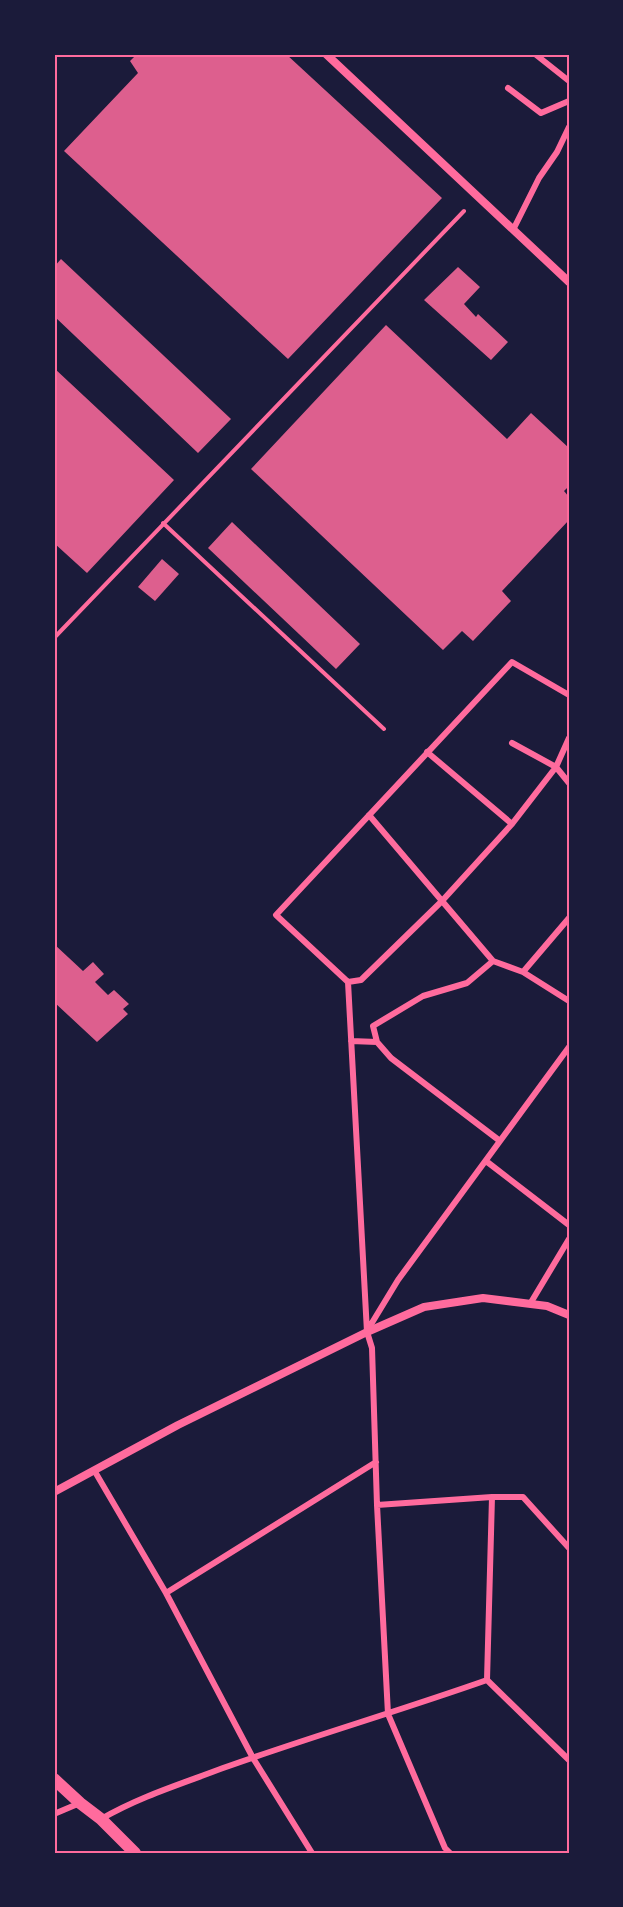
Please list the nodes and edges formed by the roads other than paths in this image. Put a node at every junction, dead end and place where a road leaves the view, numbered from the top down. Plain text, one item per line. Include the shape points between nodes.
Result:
1 (326, 54) edge
2 (535, 54) edge
3 (569, 81) edge
4 (508, 88) dead end
5 (569, 101) edge
6 (569, 127) edge
7 (464, 211) dead end
8 (513, 230) junction
9 (569, 282) edge
10 (164, 523) junction
11 (54, 638) edge
12 (569, 695) edge
13 (384, 729) dead end
14 (569, 738) edge
15 (512, 744) dead end
16 (428, 752) junction
17 (556, 767) junction
18 (569, 783) edge
19 (369, 815) junction
20 (512, 825) junction
21 (442, 901) junction
22 (569, 918) edge
23 (493, 961) junction
24 (523, 972) junction
25 (348, 982) junction
26 (569, 1001) edge
27 (351, 1041) junction
28 (377, 1042) junction
29 (569, 1047) edge
30 (501, 1141) junction
31 (486, 1161) junction
32 (569, 1225) edge
33 (569, 1239) edge
34 (530, 1304) junction
35 (569, 1315) edge
36 (367, 1332) junction
37 (376, 1462) junction
38 (94, 1470) junction
39 (54, 1492) edge
40 (492, 1497) junction
41 (377, 1505) junction
42 (569, 1535) edge
43 (562, 1539) junction
44 (569, 1548) edge
45 (166, 1593) junction
46 (487, 1680) junction
47 (388, 1714) junction
48 (253, 1758) junction
49 (569, 1760) edge
50 (54, 1779) edge
51 (80, 1803) junction
52 (54, 1814) edge
53 (101, 1819) junction
54 (135, 1853) edge
55 (312, 1853) edge
56 (450, 1853) edge

1 - 8 street
2 - 3 street
4 - 5 street via 541,113
6 - 8 street
7 - 10 lane
8 - 9 street
10 - 11 lane
10 - 13 lane
12 - 16 street via 512,662
14 - 17 street
15 - 17 street
16 - 19 street
16 - 20 street
17 - 18 street
17 - 20 street
19 - 21 street
19 - 25 street via 276,915
20 - 21 street
21 - 23 street
21 - 25 street via 361,980
22 - 24 street
23 - 24 street
23 - 28 street via 467,983 423,996 373,1026
24 - 26 street
25 - 27 street
27 - 28 street
27 - 36 street
28 - 30 street via 391,1058
29 - 30 street
30 - 31 street
31 - 32 street
31 - 36 street via 398,1280
33 - 34 street
34 - 35 street
34 - 36 street via 483,1298 424,1307
36 - 37 street via 372,1348
36 - 38 street
37 - 41 street
37 - 45 street
38 - 39 street
38 - 45 street
40 - 41 street
40 - 43 street via 523,1497
40 - 46 street
41 - 47 street
42 - 43 street
43 - 44 street
45 - 48 street
46 - 47 street
46 - 49 street
47 - 48 street
47 - 56 street
48 - 53 street via 131,1802
48 - 55 street
50 - 51 highway
51 - 52 street
51 - 53 highway
53 - 54 highway

